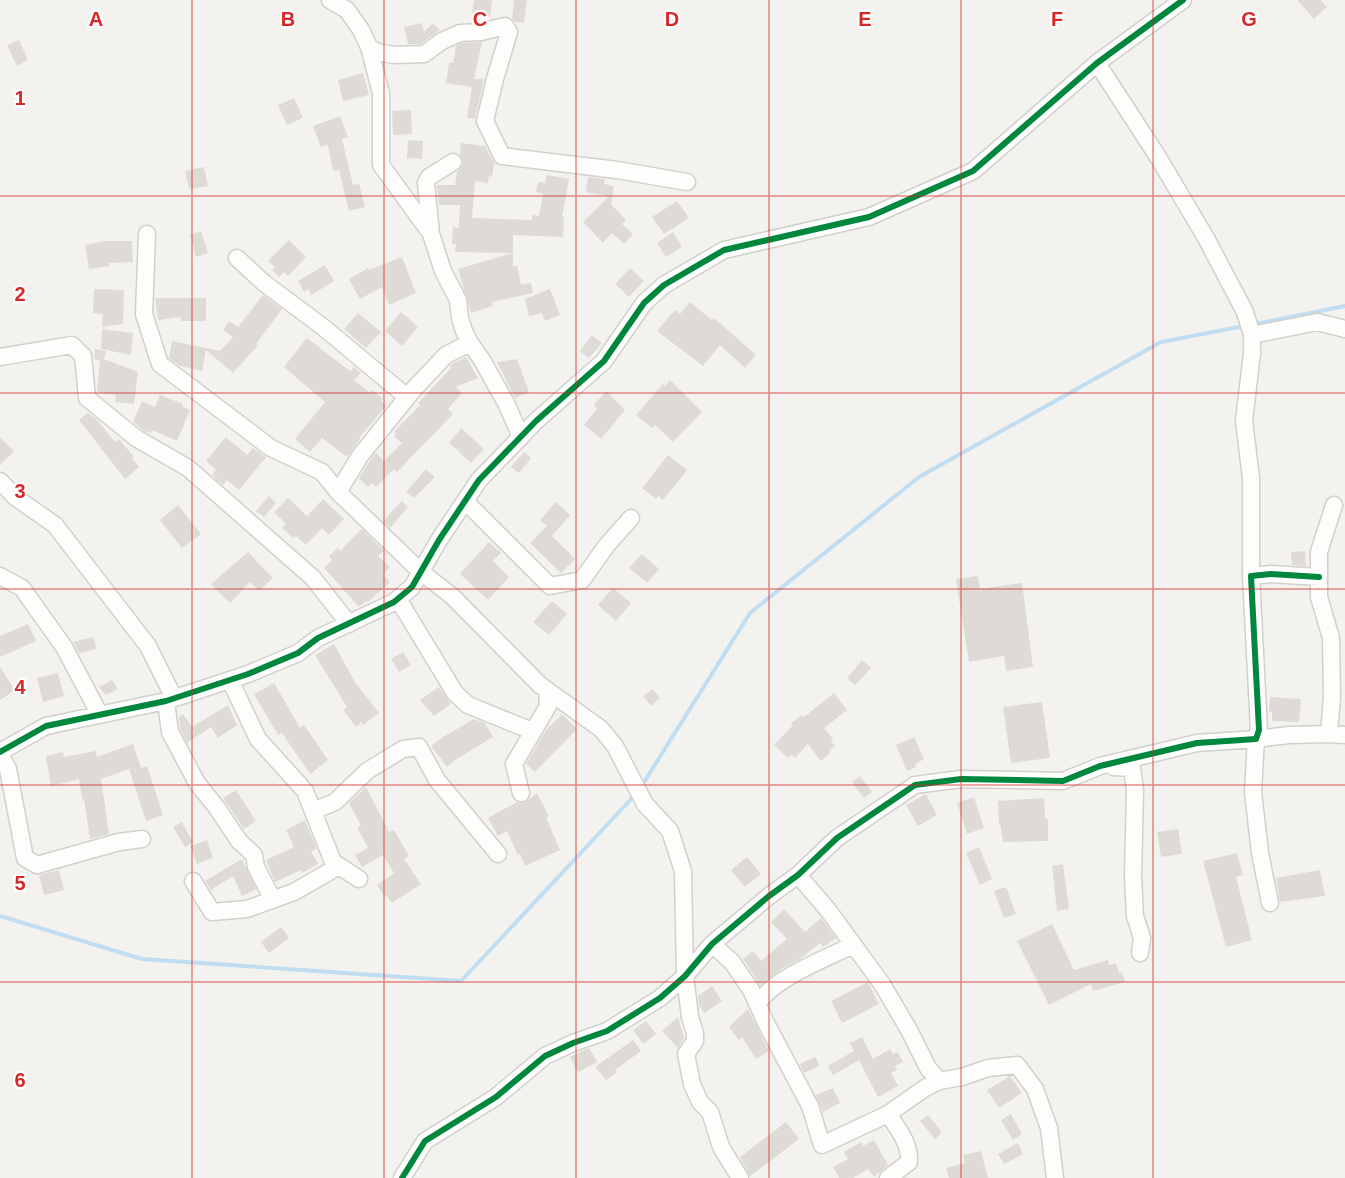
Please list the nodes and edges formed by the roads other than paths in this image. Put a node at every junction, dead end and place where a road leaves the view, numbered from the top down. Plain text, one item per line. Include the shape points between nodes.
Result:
1 (330, 0) edge
2 (1184, 0) edge
3 (369, 46) junction
4 (1097, 63) junction
5 (453, 162) dead end
6 (687, 182) dead end
7 (147, 234) dead end
8 (431, 234) junction
9 (237, 258) dead end
10 (1345, 329) edge
11 (1252, 335) junction
12 (470, 343) junction
13 (0, 357) edge
14 (407, 397) junction
15 (521, 437) junction
16 (0, 482) edge
17 (338, 492) junction
18 (465, 501) junction
19 (1334, 505) dead end
20 (631, 518) dead end
21 (421, 572) junction
22 (0, 576) edge
23 (1251, 576) junction
24 (1319, 577) junction
25 (398, 599) junction
26 (349, 624) junction
27 (230, 680) junction
28 (547, 691) junction
29 (170, 699) junction
30 (100, 715) junction
31 (532, 731) junction
32 (1337, 735) edge
33 (1256, 739) junction
34 (0, 753) edge
35 (1100, 766) junction
36 (521, 793) dead end
37 (313, 811) junction
38 (142, 839) dead end
39 (498, 854) dead end
40 (339, 866) junction
41 (798, 875) junction
42 (359, 879) dead end
43 (194, 881) dead end
44 (273, 900) junction
45 (1270, 903) dead end
46 (712, 944) junction
47 (853, 945) junction
48 (1140, 953) dead end
49 (685, 976) junction
50 (758, 1004) junction
51 (939, 1081) junction
52 (888, 1114) junction
53 (402, 1178) edge
54 (740, 1178) edge
55 (888, 1178) edge
56 (1055, 1178) edge

1 - 3 street via 347,10
2 - 4 street
3 - 6 street via 394,55 424,54 460,33 505,26 510,32 485,121 501,156
3 - 8 street via 381,93 381,165
4 - 11 street via 1206,238 1245,312
4 - 15 street via 973,171 869,217 724,250 664,285 644,303 604,361
5 - 8 street via 426,183
7 - 17 street via 144,314 159,364 271,448 322,472
8 - 12 street via 458,300
9 - 14 street
10 - 11 street via 1317,322
11 - 23 street via 1244,421 1251,478
12 - 14 street via 446,355
12 - 15 street via 506,403
13 - 26 street via 72,345 83,356 87,398 136,438 188,468 313,578
14 - 17 street via 360,456
15 - 18 street via 479,480
16 - 29 street via 55,525 148,646
17 - 21 street
18 - 20 street via 550,586 582,580
18 - 21 street
19 - 24 street via 1319,552
21 - 25 street
21 - 28 street via 452,596
22 - 30 street via 22,588 64,647
23 - 24 street
23 - 33 street via 1260,730
24 - 32 street via 1319,597 1331,638
25 - 26 street
25 - 31 street via 455,693 468,705
26 - 27 street via 318,638 298,653
27 - 29 street
27 - 37 street via 258,739 305,791
28 - 31 street via 548,706
28 - 49 street via 601,729 615,746 645,804 670,831 683,871
29 - 30 street
29 - 44 street via 170,732 196,783 254,855
30 - 34 street via 46,726
31 - 36 street via 514,764
32 - 33 street
33 - 35 street via 1197,743
33 - 45 street via 1253,792
34 - 38 street via 8,769 25,858 37,865
35 - 41 street via 1063,781 961,779 915,784 837,837
35 - 48 street via 1132,768 1133,878 1135,916 1142,938
37 - 39 street via 335,802 367,771 403,749 419,747 436,780
37 - 40 street via 333,862
40 - 42 street
40 - 44 street
41 - 46 street
41 - 47 street
43 - 44 street via 212,912 247,909
46 - 49 street
46 - 50 street via 732,962
47 - 50 street via 781,983
47 - 51 street via 882,984 927,1068
49 - 53 street via 660,998 615,1026 545,1056 496,1097 425,1141
49 - 54 street via 695,1033 695,1041 686,1054 692,1084 700,1102 710,1112 721,1147
50 - 52 street via 810,1106 822,1144
51 - 52 street
51 - 56 street via 1017,1065 1035,1089 1049,1128
52 - 55 street via 902,1134 909,1162

